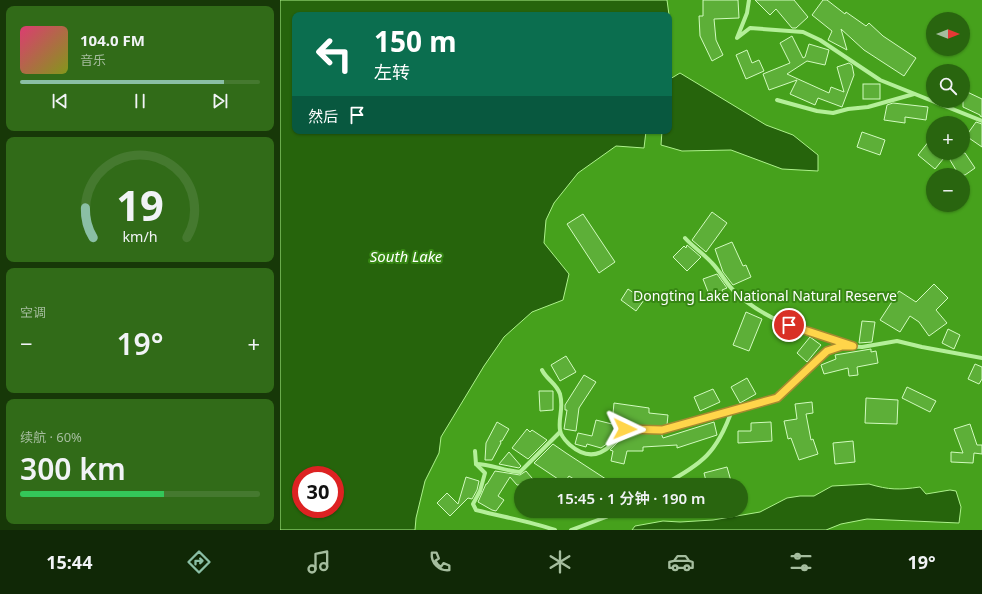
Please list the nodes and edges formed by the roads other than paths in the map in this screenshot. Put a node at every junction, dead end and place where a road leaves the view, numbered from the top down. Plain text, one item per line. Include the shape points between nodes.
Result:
1 (750, 0) edge
2 (915, 94) junction
3 (777, 100) dead end
4 (982, 121) edge
5 (685, 238) dead end
6 (853, 346) junction
7 (982, 358) edge
8 (542, 370) dead end
9 (732, 410) junction
10 (560, 432) junction
11 (475, 451) dead end
12 (476, 464) junction
13 (676, 478) edge
14 (606, 518) edge
15 (555, 530) edge
16 (571, 530) edge

1 - 2 street via 737,38 750,28 803,32 820,40 880,80
2 - 3 street via 868,107 833,113
2 - 4 street
5 - 6 street via 712,262 733,290 757,309 776,320
6 - 7 street via 862,347 897,341
6 - 9 street via 842,346 827,351 777,398
8 - 10 street via 546,378 556,384 560,394 563,408
9 - 10 street via 662,430 625,429 606,450 593,455 586,455 575,449
9 - 13 street via 724,432 714,448
10 - 12 street via 520,472 510,472 488,464
11 - 12 street
12 - 15 street via 485,473 473,504 476,510 513,520 532,522
14 - 16 street

